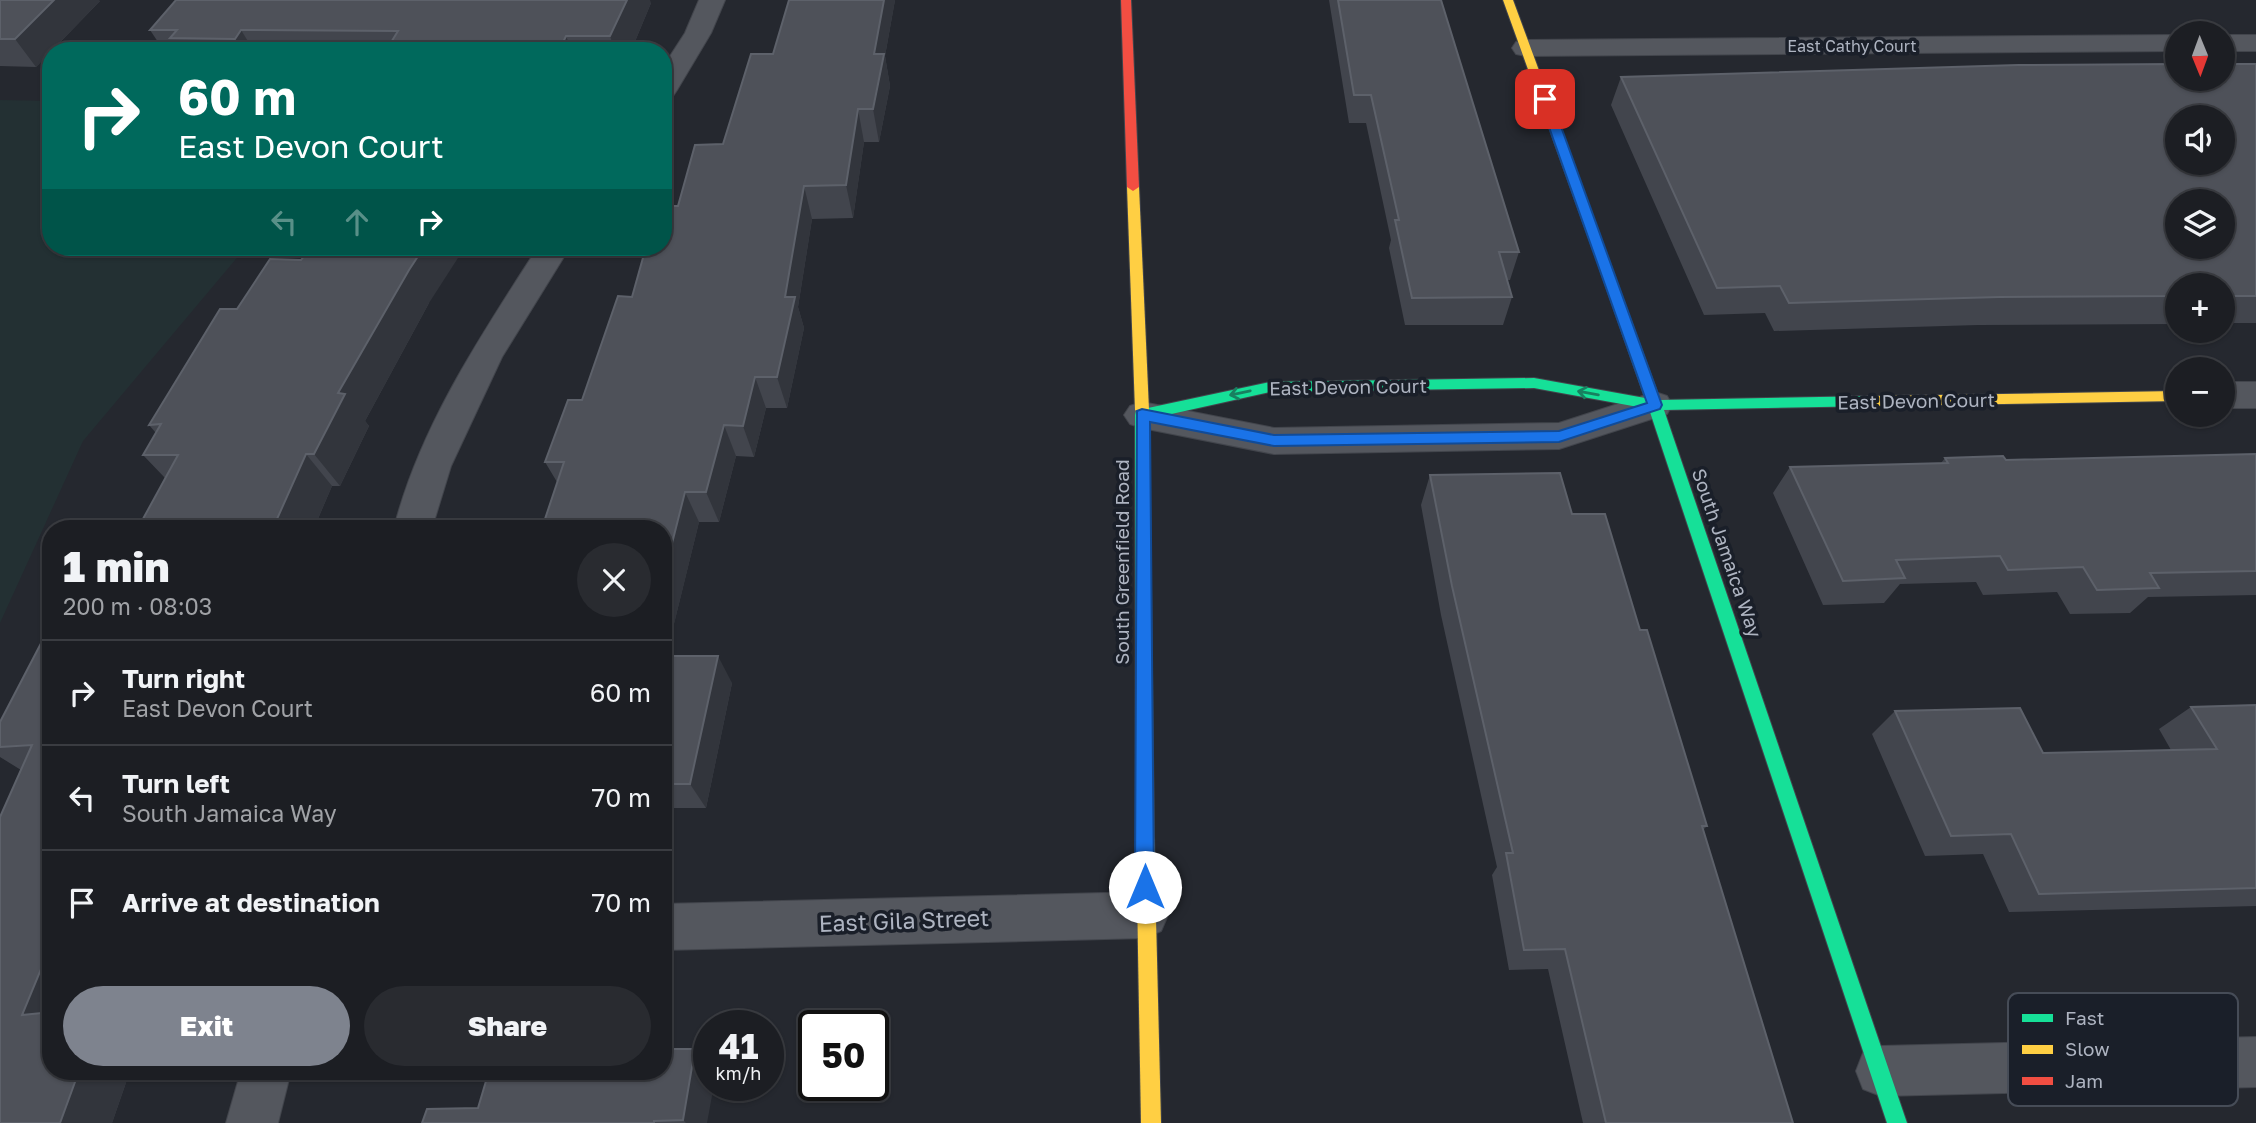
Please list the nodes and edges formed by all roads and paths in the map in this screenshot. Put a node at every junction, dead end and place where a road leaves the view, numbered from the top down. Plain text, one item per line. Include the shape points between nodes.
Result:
1 (712, 0) edge
2 (1126, 0) edge
3 (1508, 0) edge
4 (2165, 43) edge
5 (2235, 43) edge
6 (2256, 43) edge
7 (1526, 48) junction
8 (672, 75) edge
9 (548, 256) edge
10 (2235, 395) edge
11 (2256, 395) edge
12 (2165, 396) edge
13 (1655, 405) junction
14 (1142, 415) junction
15 (416, 520) edge
16 (1145, 915) junction
17 (672, 928) edge
18 (2238, 1062) edge
19 (2256, 1062) edge
20 (2008, 1069) edge
21 (1881, 1072) junction
22 (264, 1080) edge
23 (252, 1123) edge
24 (1151, 1123) edge
25 (1898, 1123) edge

1 - 8 street
2 - 14 street, South Greenfield Road
3 - 7 street, South Jamaica Way
4 - 7 street, East Cathy Court
5 - 6 street
7 - 13 street, South Jamaica Way
9 - 15 street via 486,355 433,466
10 - 11 street
12 - 13 street, East Devon Court
13 -> 14 street, East Devon Court via 1534,383 1279,387
13 - 14 street, East Devon Court via 1559,436 1274,441
13 - 21 street, South Jamaica Way
14 - 16 street, South Greenfield Road
16 - 17 street, East Gila Street
16 - 24 street, South Greenfield Road
18 - 19 street
20 - 21 street
21 - 25 street, South Jamaica Way
22 - 23 street

